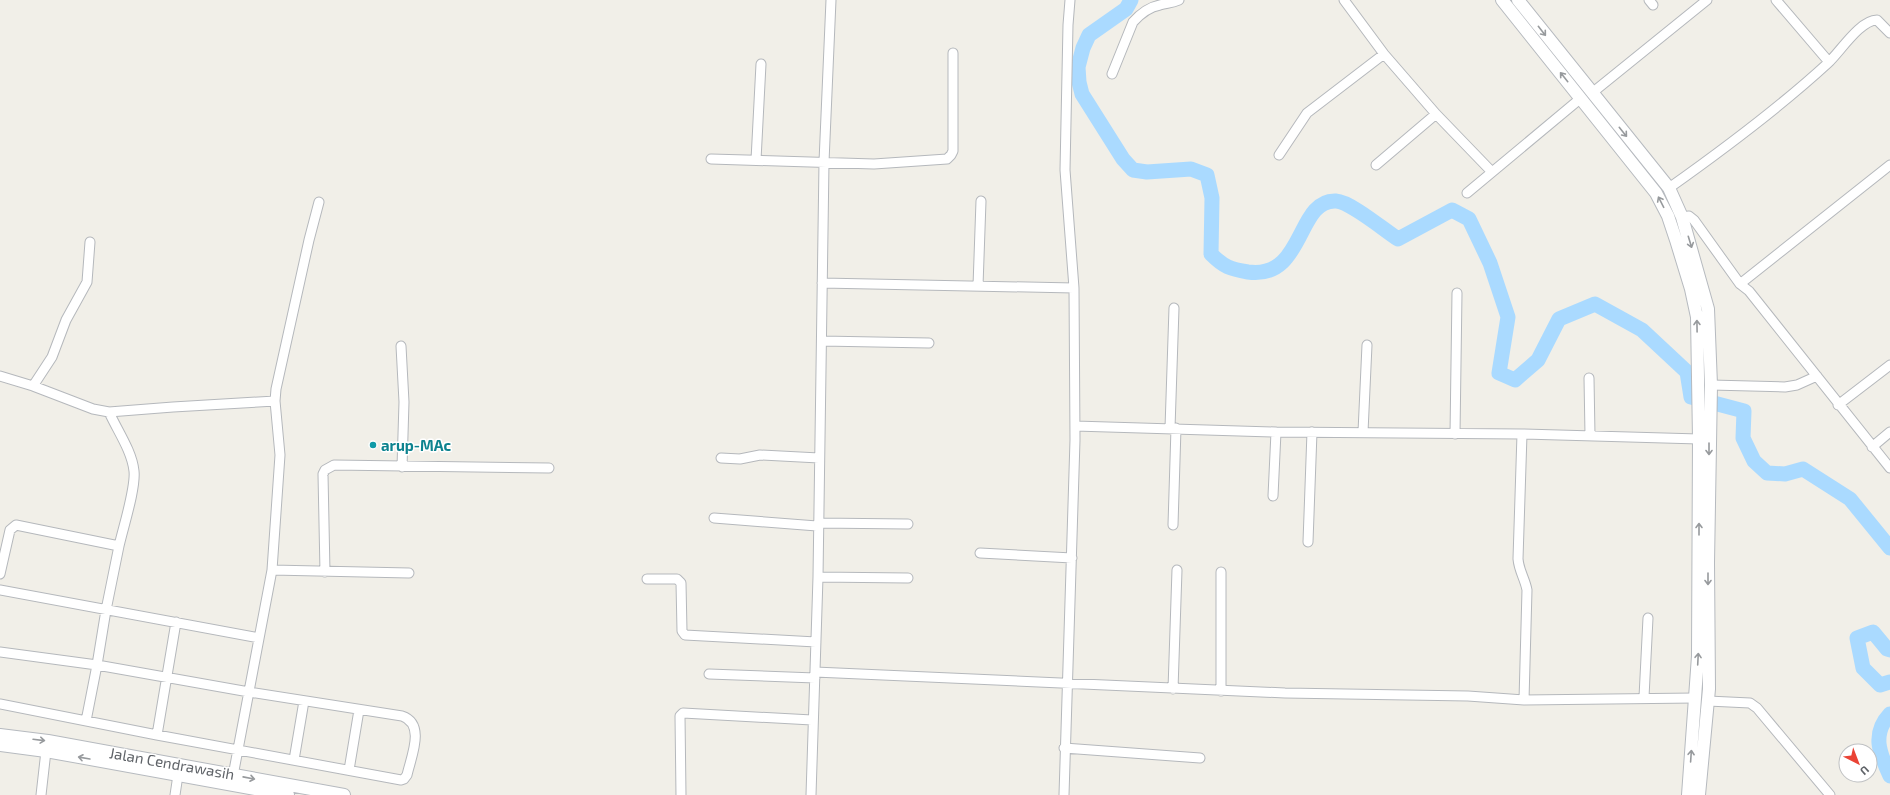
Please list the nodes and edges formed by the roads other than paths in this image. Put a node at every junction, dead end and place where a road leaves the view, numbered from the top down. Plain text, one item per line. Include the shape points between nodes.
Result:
1 (831, 0) edge
2 (1070, 0) edge
3 (1179, 0) edge
4 (1344, 0) edge
5 (1502, 0) edge
6 (1519, 0) edge
7 (1707, 0) edge
8 (1776, 0) edge
9 (1890, 33) edge
10 (954, 53) dead end
11 (1384, 54) junction
12 (1829, 62) junction
13 (760, 64) dead end
14 (1112, 74) dead end
15 (1587, 96) junction
16 (1436, 114) junction
17 (1279, 156) dead end
18 (711, 159) dead end
19 (756, 160) junction
20 (824, 162) junction
21 (1376, 165) dead end
22 (1890, 165) edge
23 (1492, 172) junction
24 (1669, 188) junction
25 (1467, 193) dead end
26 (982, 201) dead end
27 (319, 202) dead end
28 (1682, 217) junction
29 (90, 242) dead end
30 (822, 283) junction
31 (1740, 284) junction
32 (978, 286) junction
33 (1074, 288) junction
34 (1457, 293) dead end
35 (1174, 308) dead end
36 (822, 341) junction
37 (929, 343) dead end
38 (1367, 345) dead end
39 (401, 346) dead end
40 (1710, 352) junction
41 (1697, 354) junction
42 (1890, 365) edge
43 (0, 376) edge
44 (1817, 376) junction
45 (1588, 378) dead end
46 (33, 386) junction
47 (1711, 390) junction
48 (275, 401) junction
49 (1838, 405) junction
50 (1704, 411) junction
51 (108, 412) junction
52 (1075, 426) junction
53 (1173, 428) junction
54 (1276, 432) junction
55 (1312, 432) junction
56 (1363, 432) junction
57 (1890, 432) edge
58 (1455, 434) junction
59 (1522, 434) junction
60 (1590, 435) junction
61 (1699, 439) junction
62 (1872, 447) junction
63 (721, 458) dead end
64 (819, 458) junction
65 (402, 467) junction
66 (549, 468) dead end
67 (1890, 468) edge
68 (1273, 496) dead end
69 (714, 518) dead end
70 (908, 524) dead end
71 (817, 525) junction
72 (1173, 525) dead end
73 (1308, 542) dead end
74 (119, 546) junction
75 (980, 553) dead end
76 (1072, 558) junction
77 (272, 570) junction
78 (1177, 570) dead end
79 (325, 572) junction
80 (1221, 572) dead end
81 (408, 573) dead end
82 (0, 574) edge
83 (818, 577) junction
84 (908, 578) dead end
85 (647, 579) dead end
86 (0, 590) edge
87 (106, 610) junction
88 (1648, 618) dead end
89 (176, 622) junction
90 (259, 638) junction
91 (816, 642) junction
92 (0, 652) edge
93 (97, 665) junction
94 (709, 674) dead end
95 (815, 675) junction
96 (167, 676) junction
97 (1067, 684) junction
98 (1173, 689) junction
99 (1221, 691) junction
100 (249, 692) junction
101 (1644, 697) junction
102 (1695, 698) junction
103 (1524, 700) junction
104 (304, 701) junction
105 (1708, 701) junction
106 (0, 704) edge
107 (359, 710) junction
108 (812, 720) junction
109 (86, 721) junction
110 (0, 735) edge
111 (158, 735) junction
112 (0, 745) edge
113 (1064, 748) junction
114 (238, 750) junction
115 (46, 751) junction
116 (1200, 758) dead end
117 (294, 760) junction
118 (349, 770) junction
119 (178, 774) junction
120 (232, 780) junction
121 (41, 795) edge
122 (175, 795) edge
123 (288, 795) edge
124 (344, 795) edge
125 (681, 795) edge
126 (811, 795) edge
127 (1064, 795) edge
128 (1688, 795) edge
129 (1699, 795) edge
130 (1830, 795) edge

1 - 20 street
2 - 33 street via 1065,170
3 - 14 street via 1149,8 1139,15
4 - 11 street
15 -> 5 street
6 -> 15 street
7 - 15 street
8 - 12 street
9 - 12 street via 1877,20 1867,22
10 - 20 street via 953,150 949,158 874,164
11 - 16 street
11 - 17 street via 1307,113
12 - 24 street via 1733,143
13 - 19 street
15 - 23 street
15 -> 24 street
41 -> 15 street via 1695,304 1668,216 1656,193
16 - 21 street
16 - 23 street
18 - 19 street
19 - 20 street
20 - 30 street
22 - 31 street
23 - 25 street
24 - 28 street
26 - 32 street
27 - 48 street
28 - 31 street via 1689,216 1694,220
28 -> 40 street via 1706,299
29 - 46 street via 87,282 66,320 52,357
30 - 32 street
30 - 36 street
31 - 44 street via 1749,291
32 - 33 street
33 - 52 street
34 - 58 street
35 - 53 street
36 - 37 street
36 - 64 street
38 - 56 street
39 - 65 street via 404,402
40 - 41 street
40 - 47 street
41 - 50 street via 1698,393
42 - 49 street
43 - 46 street
44 - 47 street via 1797,385 1785,387
44 - 49 street
45 - 60 street
46 - 51 street via 93,409
47 - 50 street
48 - 51 street
48 - 77 street via 280,455
49 - 62 street
50 - 61 street
50 -> 105 street
51 - 74 street via 131,458 134,470 134,482
52 - 53 street
52 - 76 street
53 - 54 street
53 - 72 street
54 - 55 street
54 - 68 street
55 - 56 street
55 - 73 street
56 - 58 street
57 - 62 street
58 - 59 street
59 - 60 street
59 - 103 street via 1518,559 1527,590
60 - 61 street
102 -> 61 street via 1698,656
62 - 67 street
63 - 64 street via 740,459 760,455
64 - 71 street
65 - 66 street
65 - 79 street via 334,465 325,470
69 - 71 street
70 - 71 street
71 - 83 street
74 - 82 street via 16,525 10,530
74 - 87 street
75 - 76 street
76 - 97 street
77 - 79 street
77 - 90 street
78 - 98 street
79 - 81 street
80 - 99 street
83 - 84 street
83 - 91 street
85 - 91 street via 676,579 681,583 682,631 685,635
86 - 87 street
87 - 89 street
87 - 93 street
88 - 101 street
89 - 90 street
89 - 96 street
90 - 100 street
91 - 95 street
92 - 93 street
93 - 96 street
93 - 109 street
94 - 95 street
95 - 97 street
95 - 108 street
96 - 100 street
96 - 111 street
97 - 98 street
97 - 113 street
98 - 99 street
99 - 103 street via 1468,696
100 - 104 street
100 - 114 street
101 - 102 street
101 - 103 street
128 -> 102 street
104 - 107 street
104 - 117 street
105 - 129 street
105 - 130 street via 1750,703 1757,708
106 - 109 street
107 - 118 street
107 - 118 street via 408,718 415,727 416,737 404,779
108 - 125 street via 683,712 680,716
108 - 126 street
109 - 111 street
110 -> 120 street, Jalan Cendrawasih via 48,741
111 - 114 street
112 - 115 street, Jalan Cendrawasih
113 - 116 street
113 - 127 street
114 - 117 street
114 - 120 street
119 -> 115 street, Jalan Cendrawasih
115 - 121 street
117 - 118 street
119 - 120 street, Jalan Cendrawasih
119 - 122 street
120 - 123 street, Jalan Cendrawasih
120 -> 124 street, Jalan Cendrawasih

